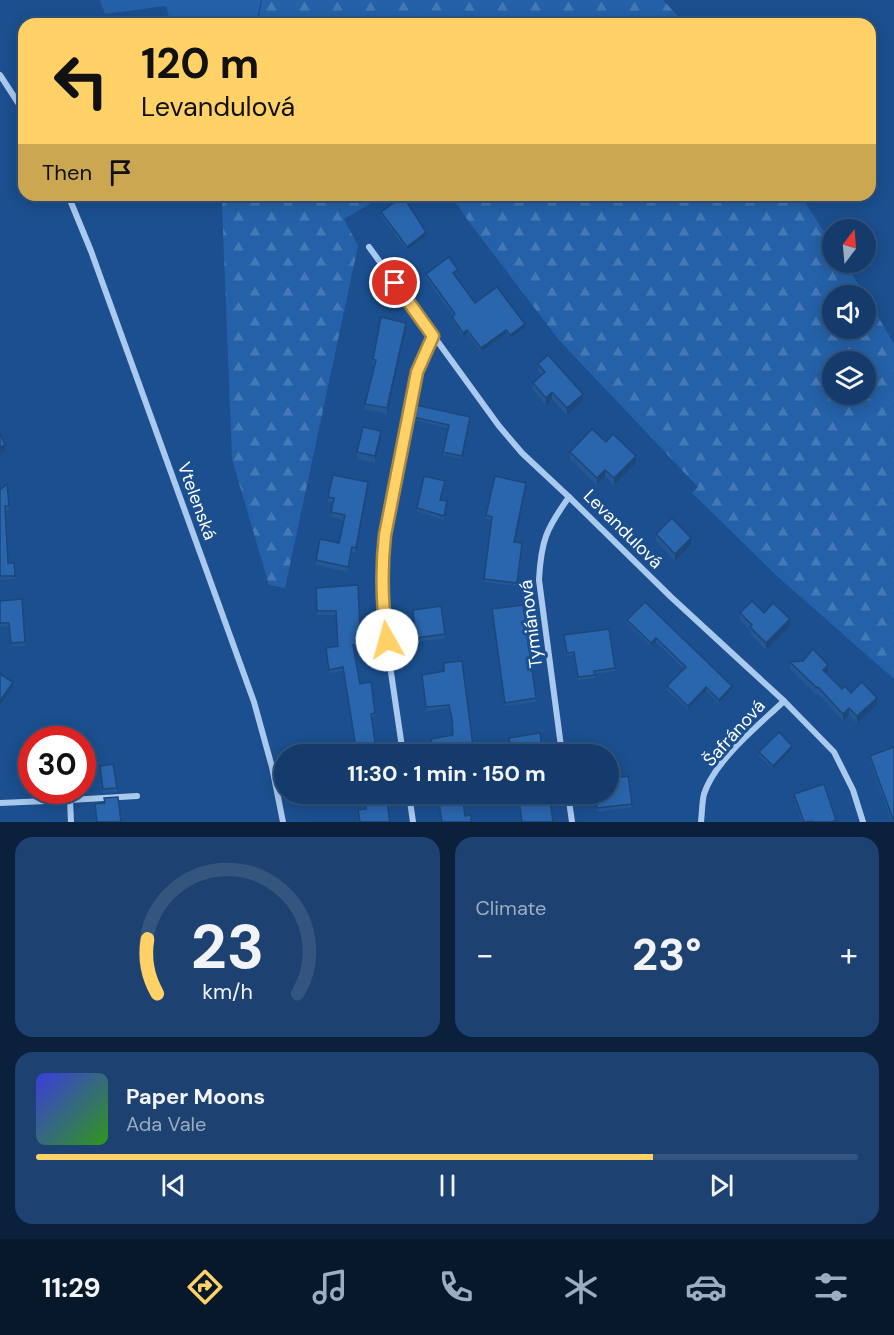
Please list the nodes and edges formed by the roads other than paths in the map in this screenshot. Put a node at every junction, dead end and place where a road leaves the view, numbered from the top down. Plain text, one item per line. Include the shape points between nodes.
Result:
1 (0, 75) edge
2 (18, 103) edge
3 (70, 201) edge
4 (369, 247) dead end
5 (433, 336) junction
6 (569, 497) junction
7 (784, 701) junction
8 (402, 744) edge
9 (561, 744) edge
10 (136, 796) dead end
11 (96, 798) edge
12 (18, 802) edge
13 (0, 803) edge
14 (70, 804) edge
15 (410, 804) edge
16 (569, 804) edge
17 (71, 822) edge
18 (283, 822) edge
19 (413, 822) edge
20 (572, 822) edge
21 (701, 822) edge
22 (862, 822) edge

1 - 2 street
3 - 18 street, Vtelenská via 254,702
4 - 5 street, Levandulová
5 - 6 street, Levandulová via 498,426
5 - 8 street via 417,372 382,559 383,618
6 - 7 street, Levandulová
6 - 9 street, Tymiánová via 550,524 540,552 539,580
7 - 21 street, Šafránová via 714,775 704,794
7 - 22 street, Levandulová via 834,752 853,790
10 - 11 street
12 - 13 street
14 - 17 street
15 - 19 street
16 - 20 street

